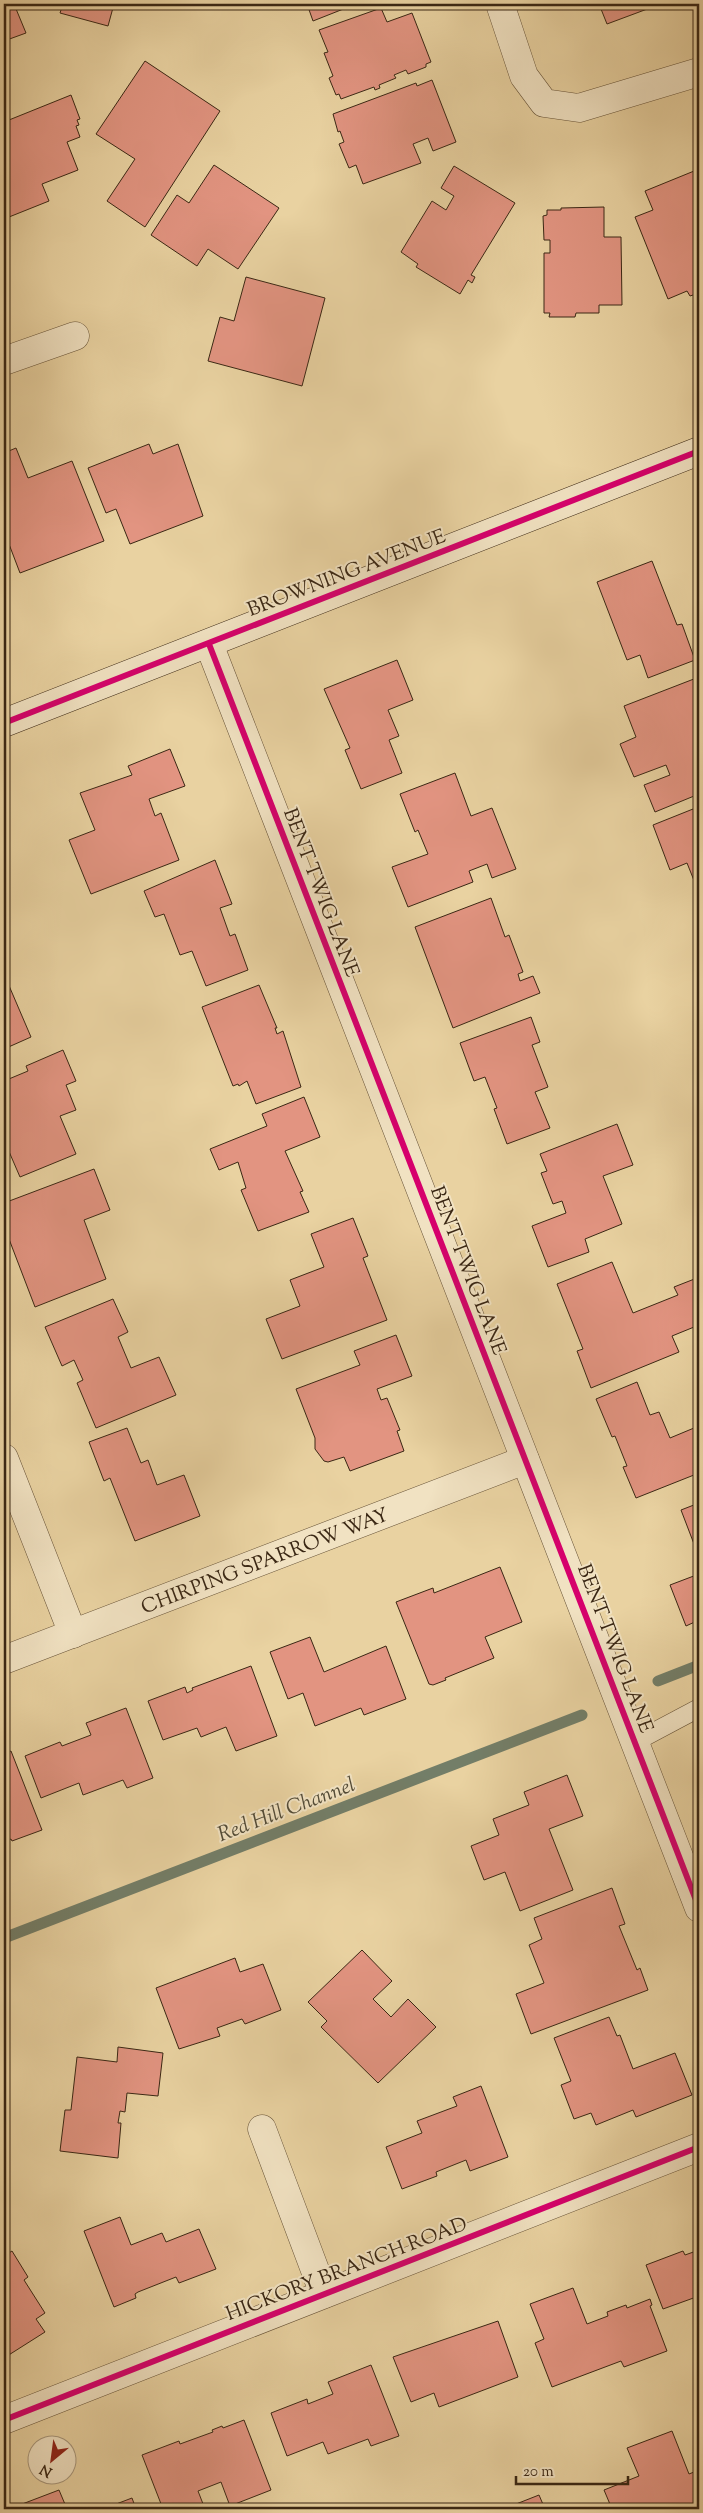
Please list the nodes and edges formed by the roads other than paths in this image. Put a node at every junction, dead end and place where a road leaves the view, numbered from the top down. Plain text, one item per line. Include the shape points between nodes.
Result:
1 (500, 4) edge
2 (699, 72) edge
3 (76, 336) dead end
4 (4, 361) edge
5 (699, 451) edge
6 (208, 644) junction
7 (4, 723) edge
8 (4, 1458) edge
9 (525, 1460) junction
10 (73, 1634) junction
11 (4, 1660) edge
12 (699, 1708) edge
13 (635, 1742) junction
14 (699, 1908) edge
15 (262, 2130) dead end
16 (699, 2147) edge
17 (324, 2294) junction
18 (4, 2420) edge

1 - 2 street via 524,76 544,103 580,108
3 - 4 street
5 - 6 street, BROWNING AVENUE
6 - 7 street, BROWNING AVENUE
6 - 9 street, BENT TWIG LANE
8 - 10 street
9 - 10 street, CHIRPING SPARROW WAY
9 - 13 street, BENT TWIG LANE
10 - 11 street, CHIRPING SPARROW WAY
12 - 13 lane
13 - 14 street, BENT TWIG LANE
15 - 17 street, HICKORY BRANCH ROAD
16 - 17 street, HICKORY BRANCH ROAD
17 - 18 street, HICKORY BRANCH ROAD

